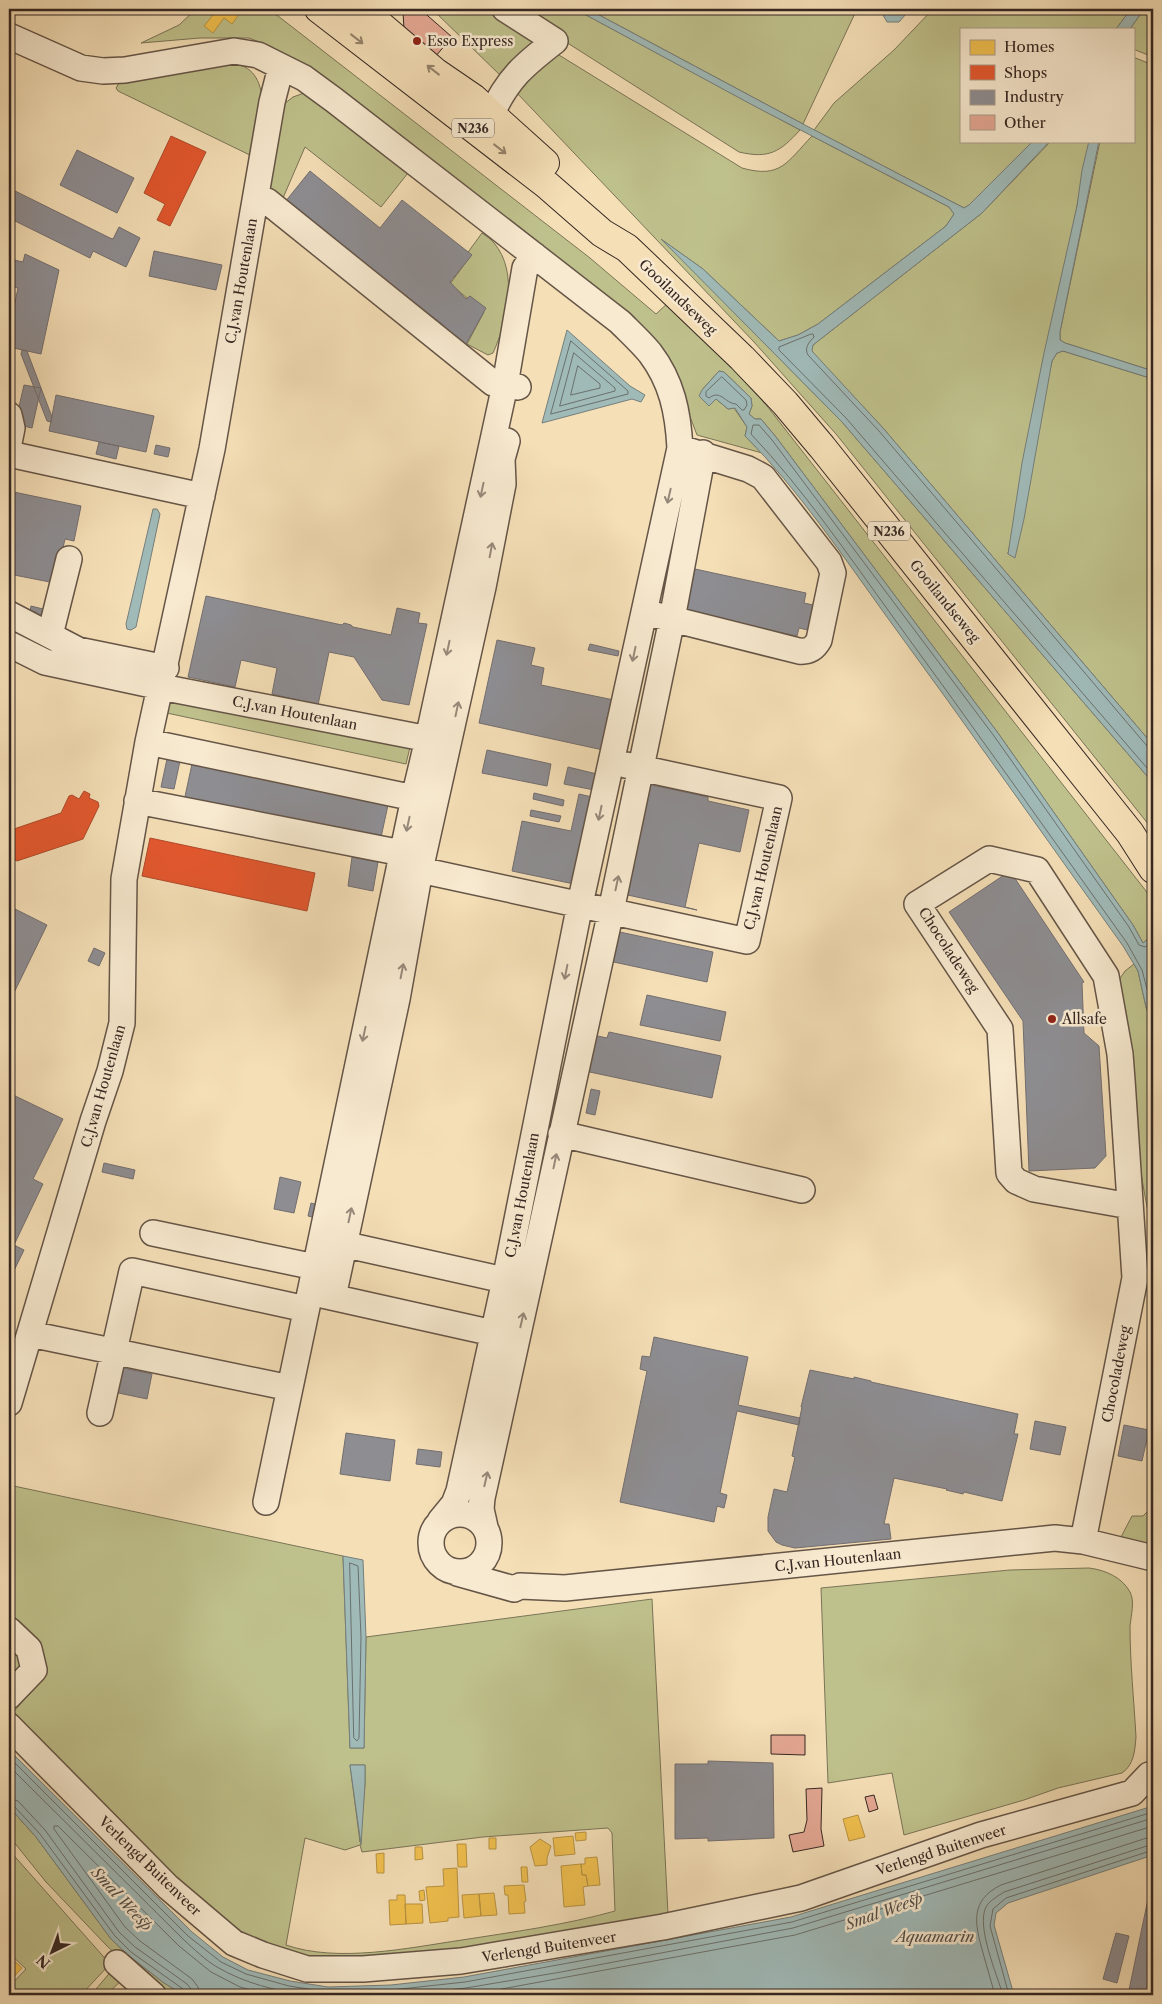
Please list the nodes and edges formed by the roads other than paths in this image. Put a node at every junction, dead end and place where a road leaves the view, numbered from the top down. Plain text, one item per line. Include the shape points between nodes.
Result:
1 (319, 9) edge
2 (361, 9) edge
3 (504, 9) edge
4 (9, 36) edge
5 (281, 66) junction
6 (491, 115) junction
7 (262, 199) junction
8 (627, 248) junction
9 (543, 262) junction
10 (511, 386) junction
11 (9, 415) edge
12 (9, 443) edge
13 (691, 451) junction
14 (9, 454) edge
15 (202, 496) junction
16 (69, 559) dead end
17 (644, 612) junction
18 (9, 614) edge
19 (672, 619) junction
20 (50, 635) junction
21 (9, 644) edge
22 (163, 677) junction
23 (438, 741) junction
24 (148, 742) junction
25 (611, 762) junction
26 (640, 768) junction
27 (425, 798) junction
28 (137, 802) junction
29 (1130, 833) junction
30 (1153, 855) edge
31 (407, 864) junction
32 (1153, 869) edge
33 (580, 904) junction
34 (611, 911) junction
35 (399, 927) junction
36 (372, 994) junction
37 (396, 999) junction
38 (367, 1078) junction
39 (561, 1134) junction
40 (802, 1190) dead end
41 (1130, 1206) junction
42 (153, 1233) dead end
43 (333, 1242) junction
44 (315, 1267) junction
45 (505, 1280) junction
46 (529, 1286) junction
47 (316, 1299) junction
48 (493, 1333) junction
49 (30, 1334) junction
50 (113, 1351) junction
51 (290, 1388) junction
52 (9, 1403) edge
53 (100, 1413) dead end
54 (266, 1502) dead end
55 (440, 1522) junction
56 (487, 1535) junction
57 (1083, 1540) junction
58 (1153, 1558) edge
59 (457, 1573) junction
60 (520, 1586) junction
61 (9, 1630) edge
62 (9, 1696) edge
63 (9, 1726) edge
64 (1153, 1774) edge
65 (117, 1963) dead end
66 (152, 1995) edge

1 -> 8 main road, Gooilandseweg / N236 via 546,185 602,233
6 -> 2 main road, Gooilandseweg / N236
3 - 6 street via 555,41 504,87
4 - 5 street, C.J.van Houtenlaan via 81,68 103,71 234,51 258,55
5 - 7 street, C.J.van Houtenlaan via 272,102
5 - 9 street, C.J.van Houtenlaan via 334,100
6 - 8 main road, Gooilandseweg / N236 via 611,223
7 - 10 street, C.J.van Houtenlaan via 492,383
7 - 15 street, C.J.van Houtenlaan
8 - 29 main road, Gooilandseweg / N236 via 742,358 791,410
9 - 10 street via 539,288
9 - 13 street, C.J.van Houtenlaan via 620,322 650,353 672,391
10 - 23 street via 502,460 504,484 483,587
11 - 12 street via 12,428
13 -> 17 street, C.J.van Houtenlaan
13 - 19 street, C.J.van Houtenlaan
13 - 19 street via 763,477 829,562 833,573 819,640 809,651
14 - 15 street
15 - 22 street, C.J.van Houtenlaan
16 - 20 street
17 - 19 street
17 -> 25 street, C.J.van Houtenlaan
18 - 20 street, C.J.van Houtenlaan
19 - 26 street, C.J.van Houtenlaan
20 - 22 street, C.J.van Houtenlaan via 78,650
21 - 22 street, C.J.van Houtenlaan via 45,662
22 - 23 street, C.J.van Houtenlaan
22 - 24 street, C.J.van Houtenlaan
23 - 27 street
24 - 27 street
24 - 28 street, C.J.van Houtenlaan
25 - 26 street, C.J.van Houtenlaan
25 -> 33 street, C.J.van Houtenlaan
34 -> 26 street, C.J.van Houtenlaan
26 - 34 street, C.J.van Houtenlaan via 779,798 747,941
27 - 31 street
28 - 31 street, C.J.van Houtenlaan
28 - 49 street, C.J.van Houtenlaan via 124,879 122,1023
29 - 30 main road, Gooilandseweg / N236
29 - 32 main road, Gooilandseweg / N236
31 - 33 street, C.J.van Houtenlaan
31 - 35 street
33 - 34 street, C.J.van Houtenlaan
33 -> 45 street, C.J.van Houtenlaan
34 - 39 street, C.J.van Houtenlaan
35 - 36 street
37 -> 35 street
36 - 37 street
36 -> 38 street
37 - 38 street
38 - 43 street
39 - 40 street, C.J.van Houtenlaan
46 -> 39 street, C.J.van Houtenlaan
41 - 41 street, Chocoladeweg via 1034,1189 1016,1181 1009,1173 1000,1029 917,904 989,859 1037,870 1106,976 1120,1054
41 - 57 street, Chocoladeweg via 1135,1278
42 - 44 street
43 - 44 street
43 - 45 street
43 - 47 street
44 - 47 street
45 - 46 street
45 - 48 street, C.J.van Houtenlaan
56 -> 46 street, C.J.van Houtenlaan via 482,1498
47 - 48 street
47 - 50 street via 132,1271
47 - 51 street
48 - 55 street, C.J.van Houtenlaan via 459,1490 454,1504
49 - 50 street
49 - 52 street, C.J.van Houtenlaan
50 - 51 street
50 - 53 street
51 - 54 street
55 - 56 street via 447,1517 472,1516
55 - 59 street via 432,1536 432,1552 442,1566
56 - 59 street via 486,1559 473,1570
56 - 60 street, C.J.van Houtenlaan via 498,1560 518,1578
57 - 58 street, C.J.van Houtenlaan
57 - 60 street, C.J.van Houtenlaan via 1055,1538 565,1588
59 - 60 street, C.J.van Houtenlaan via 514,1589
61 - 62 street via 29,1649 34,1670
63 - 64 street, Verlengd Buitenveer via 168,1887 234,1943 307,1969 363,1969 461,1961 663,1927 801,1898 981,1835 1132,1794
65 - 66 street

